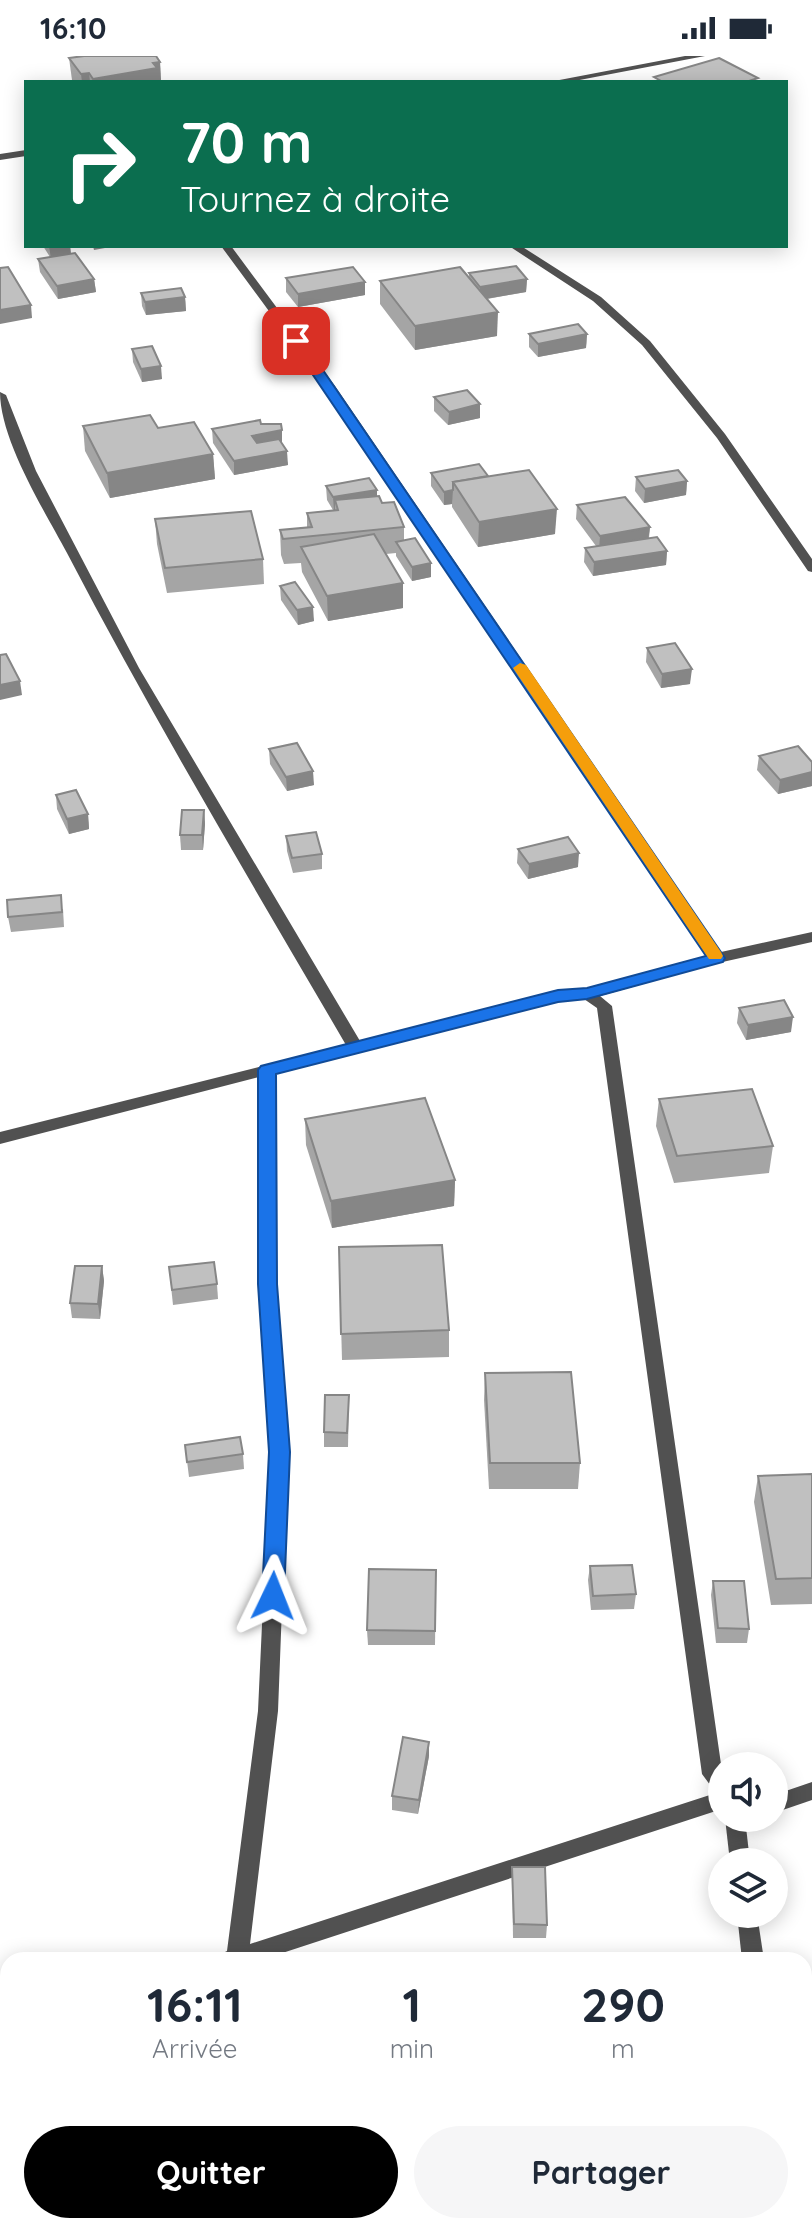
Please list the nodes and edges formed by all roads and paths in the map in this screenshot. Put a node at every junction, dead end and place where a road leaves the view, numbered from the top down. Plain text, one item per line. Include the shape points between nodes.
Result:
1 (700, 56) edge
2 (565, 80) edge
3 (24, 153) edge
4 (0, 157) edge
5 (227, 248) edge
6 (517, 248) edge
7 (0, 395) edge
8 (812, 568) edge
9 (812, 937) edge
10 (717, 958) junction
11 (587, 994) junction
12 (355, 1046) junction
13 (267, 1070) junction
14 (0, 1138) edge
15 (709, 1752) edge
16 (812, 1791) edge
17 (788, 1799) edge
18 (708, 1805) edge
19 (749, 1928) edge
20 (236, 1952) edge
21 (256, 1952) edge
22 (752, 1952) edge

1 - 2 street
3 - 4 street
5 - 10 street via 331,388
6 - 8 street via 597,299 646,343 721,436
7 - 12 street via 30,471 133,668
9 - 10 street
10 - 11 street
11 - 12 street via 558,996
11 - 15 street via 604,1006
12 - 13 street
13 - 14 street
13 - 20 street via 267,1284 279,1452 268,1711
16 - 17 street
18 - 21 street
19 - 22 street

